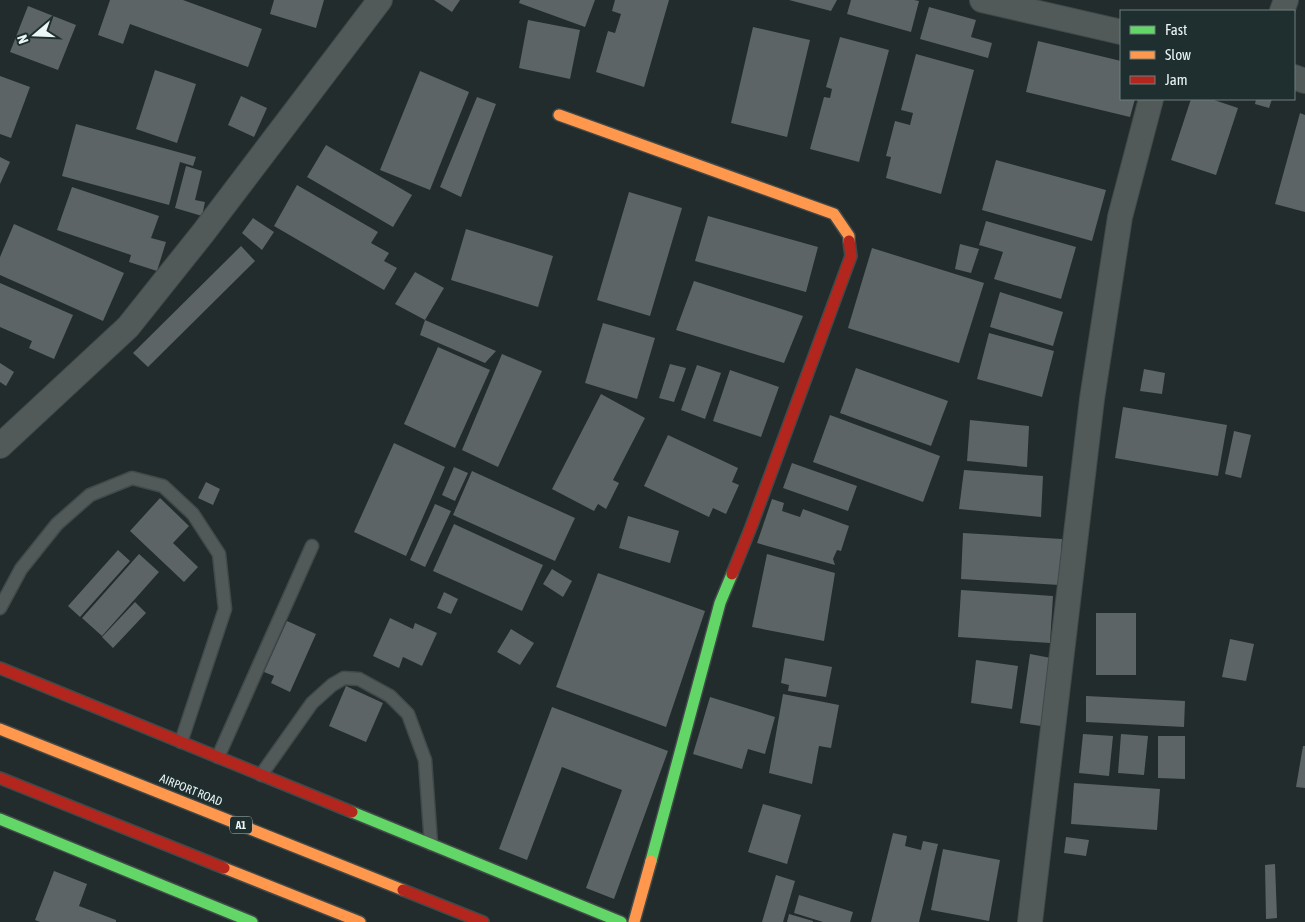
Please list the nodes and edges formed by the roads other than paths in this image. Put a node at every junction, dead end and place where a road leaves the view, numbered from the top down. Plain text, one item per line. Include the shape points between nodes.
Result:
1 (380, 0) edge
2 (982, 0) edge
3 (1120, 32) edge
4 (1151, 100) edge
5 (559, 116) dead end
6 (0, 446) edge
7 (312, 546) dead end
8 (0, 608) edge
9 (0, 668) edge
10 (0, 729) edge
11 (181, 742) junction
12 (218, 757) junction
13 (261, 775) junction
14 (0, 778) edge
15 (0, 819) edge
16 (431, 844) junction
17 (252, 922) edge
18 (360, 922) edge
19 (483, 922) edge
20 (621, 922) edge
21 (634, 922) edge
22 (1030, 922) edge

1 - 6 street via 128,327
2 - 3 street
4 - 22 street via 1120,217 1092,399
5 - 21 main road via 834,214 849,236 851,256 751,528 720,603
7 - 12 lane
8 - 11 lane via 21,569 57,524 90,495 132,478 163,486 193,514 219,554 224,610
9 - 11 main road
10 - 19 main road, AIRPORT ROAD / A1
11 - 12 main road
12 - 13 main road
13 - 16 main road
13 - 16 lane via 312,703 344,678 359,679 390,696 408,714 425,760
14 - 18 main road
15 - 17 main road
16 - 20 main road

